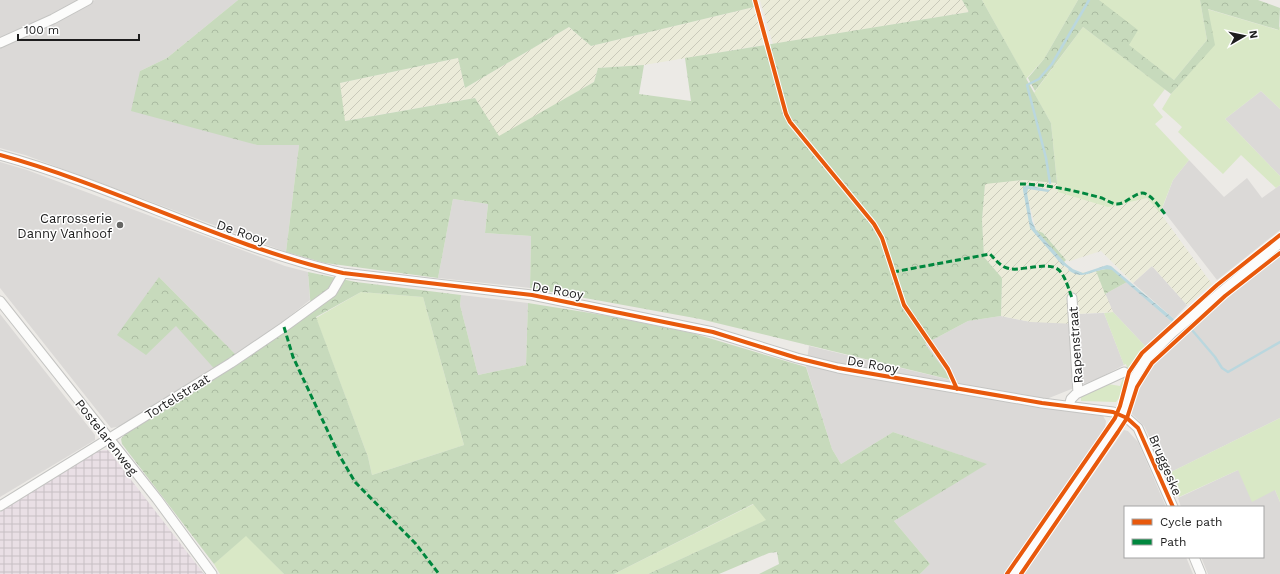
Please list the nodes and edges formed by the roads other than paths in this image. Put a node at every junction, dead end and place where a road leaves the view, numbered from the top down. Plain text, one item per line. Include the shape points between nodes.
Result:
1 (88, 0) edge
2 (0, 43) edge
3 (0, 155) edge
4 (1280, 243) edge
5 (343, 273) junction
6 (1072, 298) dead end
7 (0, 301) edge
8 (1124, 372) dead end
9 (1078, 393) junction
10 (1069, 406) junction
11 (1122, 416) junction
12 (108, 438) junction
13 (0, 506) edge
14 (1173, 506) edge
15 (1194, 558) edge
16 (212, 574) edge
17 (1014, 574) edge
18 (1201, 574) edge

1 - 2 street
3 - 5 street, De Rooy via 45,169 269,252
4 - 11 street via 1172,333 1146,359 1133,380
5 - 10 street, De Rooy via 532,295 737,338 797,358 838,368
5 - 12 street, Tortelstraat via 332,292 284,327 231,363
6 - 9 street, Rapenstraat
7 - 12 street, Postelarenweg
8 - 9 street
9 - 10 street via 1071,399
10 - 11 street, De Rooy via 1105,410
11 - 14 street, Bruggeske via 1134,423 1141,433
11 - 17 street
12 - 13 street, Tortelstraat
12 - 16 street, Postelarenweg
15 - 18 street

